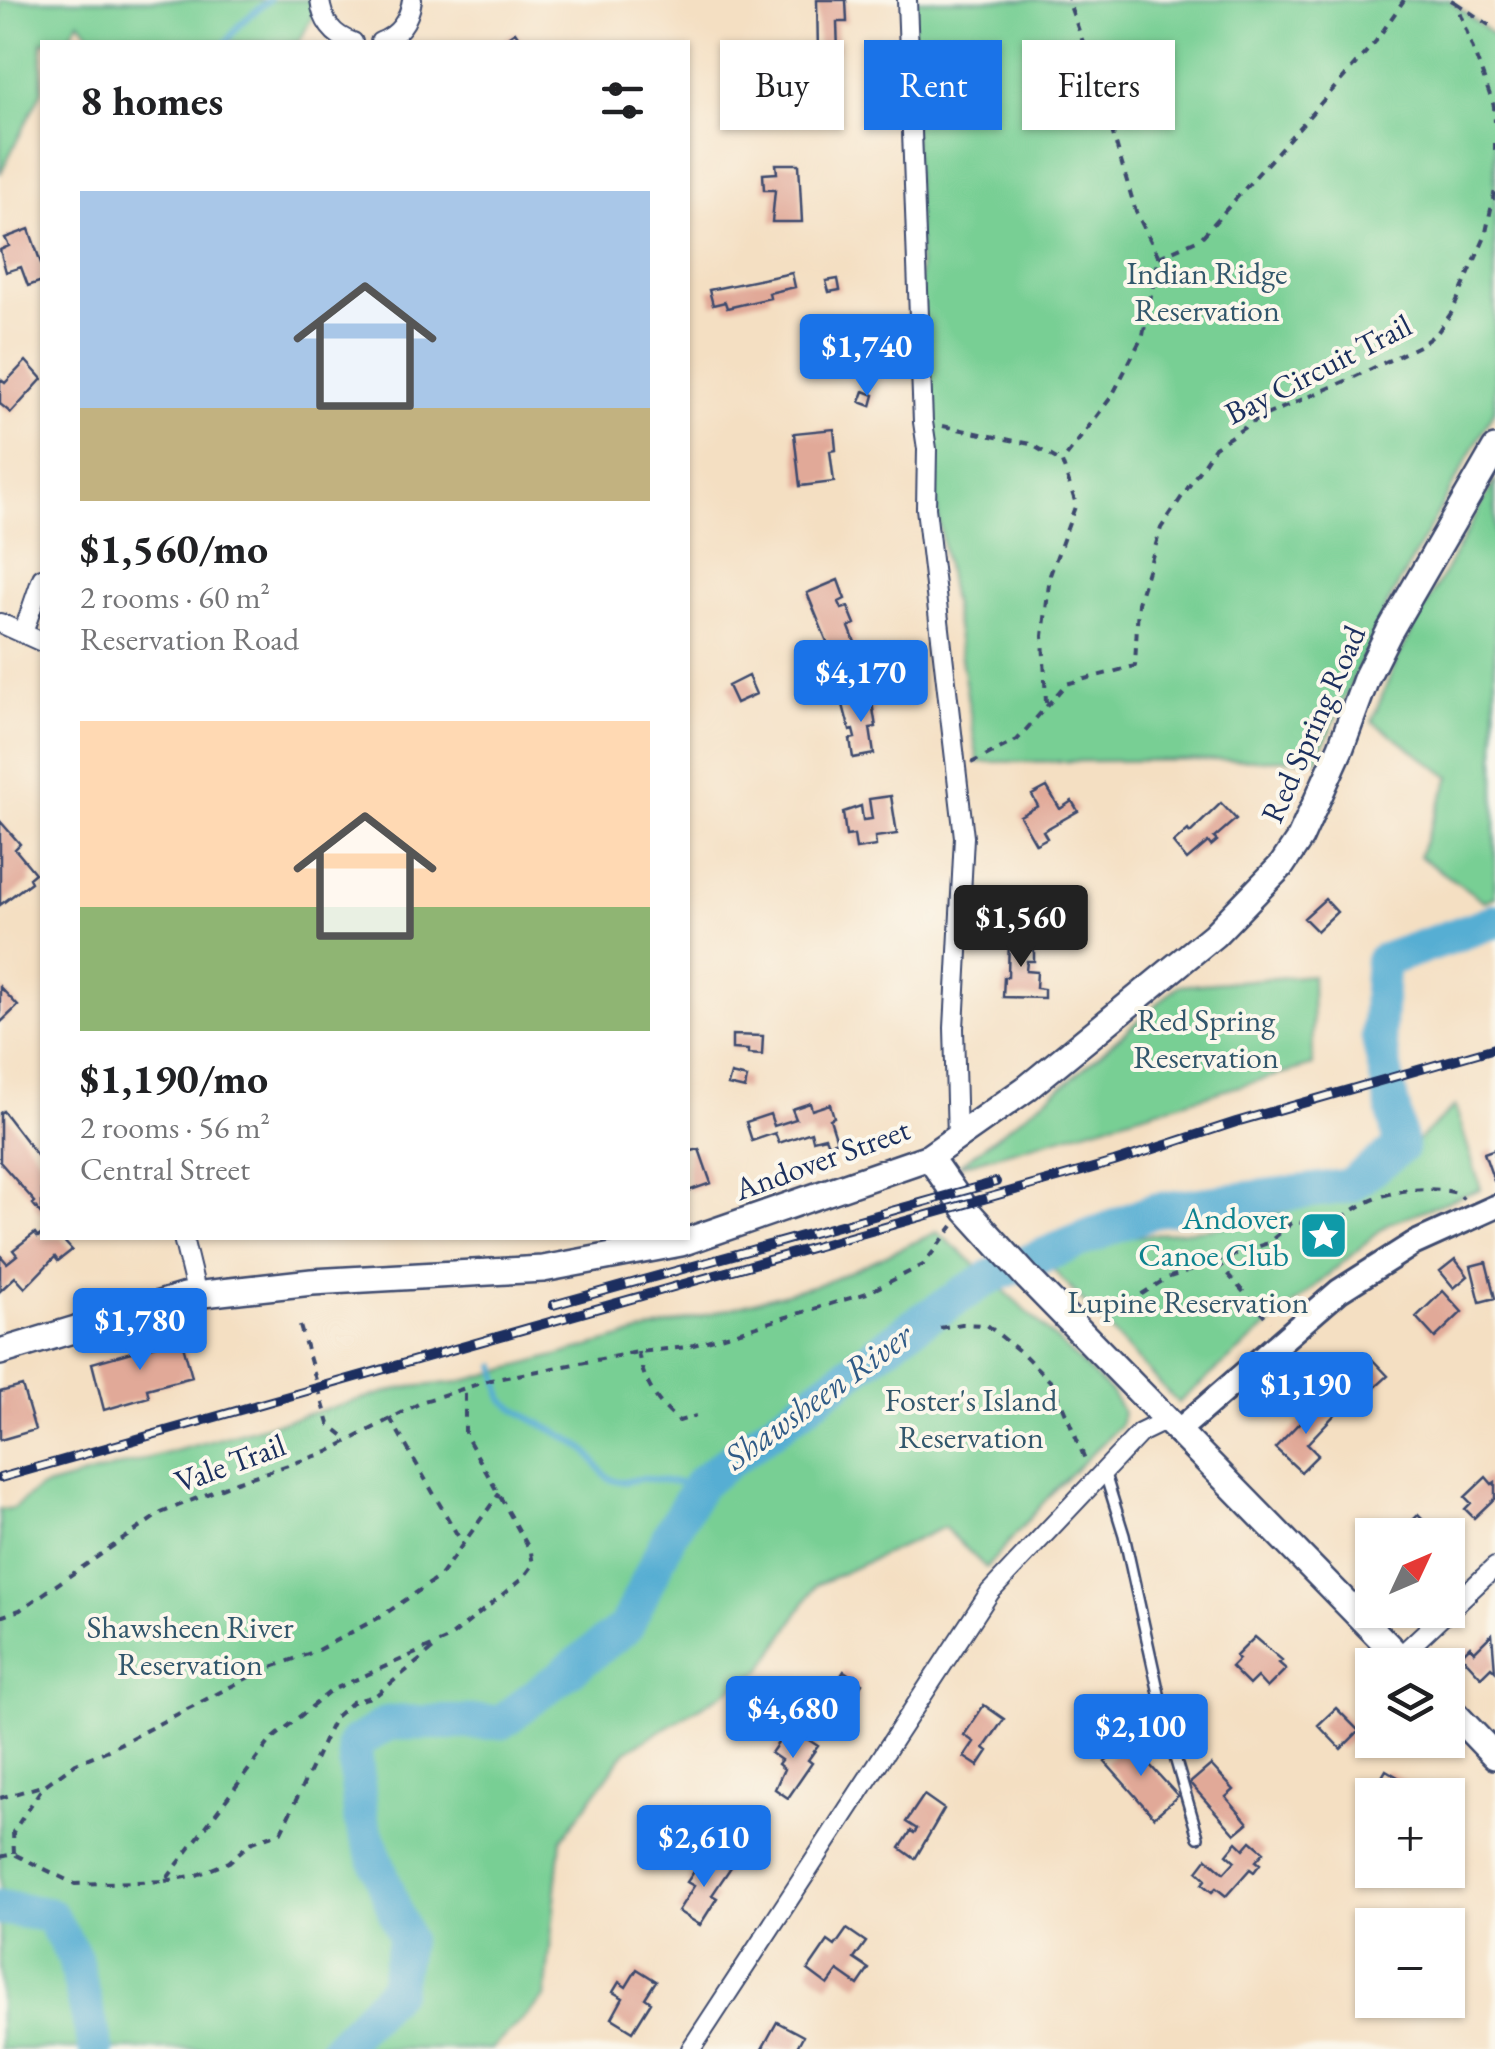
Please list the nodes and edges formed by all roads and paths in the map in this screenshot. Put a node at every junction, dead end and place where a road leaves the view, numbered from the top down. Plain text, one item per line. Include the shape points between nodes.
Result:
1 (320, 0) edge
2 (412, 0) edge
3 (907, 0) edge
4 (1068, 0) edge
5 (1404, 0) edge
6 (1454, 2) edge
7 (1495, 29) edge
8 (349, 40) edge
9 (386, 40) edge
10 (1495, 122) edge
11 (1495, 190) edge
12 (1159, 256) junction
13 (922, 422) junction
14 (1495, 449) edge
15 (1062, 462) junction
16 (40, 584) edge
17 (0, 623) edge
18 (23, 633) junction
19 (40, 641) edge
20 (1046, 704) junction
21 (956, 765) junction
22 (957, 1138) junction
23 (929, 1157) junction
24 (966, 1211) junction
25 (1485, 1211) edge
26 (183, 1240) edge
27 (690, 1240) edge
28 (690, 1240) edge
29 (1216, 1262) junction
30 (197, 1295) junction
31 (300, 1326) dead end
32 (1088, 1327) dead end
33 (940, 1328) dead end
34 (1285, 1338) junction
35 (0, 1352) edge
36 (638, 1352) junction
37 (465, 1388) junction
38 (696, 1416) dead end
39 (390, 1418) junction
40 (1173, 1426) junction
41 (349, 1440) junction
42 (1100, 1478) junction
43 (498, 1494) junction
44 (462, 1543) junction
45 (1495, 1567) edge
46 (0, 1617) edge
47 (445, 1640) junction
48 (1390, 1648) edge
49 (1416, 1648) edge
50 (1465, 1725) edge
51 (1495, 1756) edge
52 (44, 1784) junction
53 (0, 1798) edge
54 (1198, 1837) dead end
55 (14, 1854) junction
56 (0, 1857) edge
57 (165, 1881) junction
58 (691, 2049) edge

1 - 8 street via 325,20
2 - 9 street via 402,28
3 - 13 street
4 - 12 path via 1136,212
5 - 12 path via 1376,41 1201,238
6 - 7 path
6 - 10 path
11 - 20 path, Bay Circuit Trail via 1486,237 1438,334 1259,418 1215,447 1161,528 1138,603 1135,666 1066,684
12 - 15 path via 1143,335 1112,396
13 - 15 path via 1030,444
13 - 21 street
14 - 22 main road, Red Spring Road via 1389,632 1307,823 1282,865 1214,935
15 - 20 path via 1076,504 1050,575 1043,636
16 - 18 street
17 - 18 street
18 - 19 street
20 - 21 path, Bay Circuit Trail via 1017,740 978,762
21 - 22 street via 964,837 954,1028
22 - 23 main road, Andover Street
23 - 24 main road
23 - 28 main road, Andover Street
24 - 36 path, Vale Trail via 923,1264 867,1294 687,1347
24 - 40 main road
25 - 29 path via 1458,1193 1401,1189 1349,1211 1328,1230 1293,1222 1268,1243
25 - 34 street via 1383,1262
26 - 30 street
27 - 30 main road, Andover Street via 543,1269
29 - 32 path via 1167,1278
29 - 34 path
30 - 35 main road, Andover Street
31 - 41 path via 329,1424
33 - 42 path via 987,1324 1023,1354 1054,1386
34 - 40 street
36 - 37 path, Vale Trail
36 - 38 path via 641,1371 670,1413 679,1420
37 - 39 path, Vale Trail
37 - 43 path via 465,1434
39 - 41 path, Vale Trail
39 - 44 path
40 - 42 street via 1140,1433
40 - 48 main road
41 - 46 path, Vale Trail via 161,1513
42 - 54 lane via 1124,1534
42 - 58 street via 990,1592
43 - 44 path
43 - 47 path via 534,1565
44 - 52 path via 439,1577 382,1616 76,1762
45 - 49 street
47 - 57 path via 332,1690 271,1740
47 - 57 path via 375,1696 352,1702 336,1717 281,1832 250,1843 229,1862
50 - 51 main road
52 - 53 path
52 - 55 path via 13,1832
55 - 56 path
55 - 57 path via 74,1884

